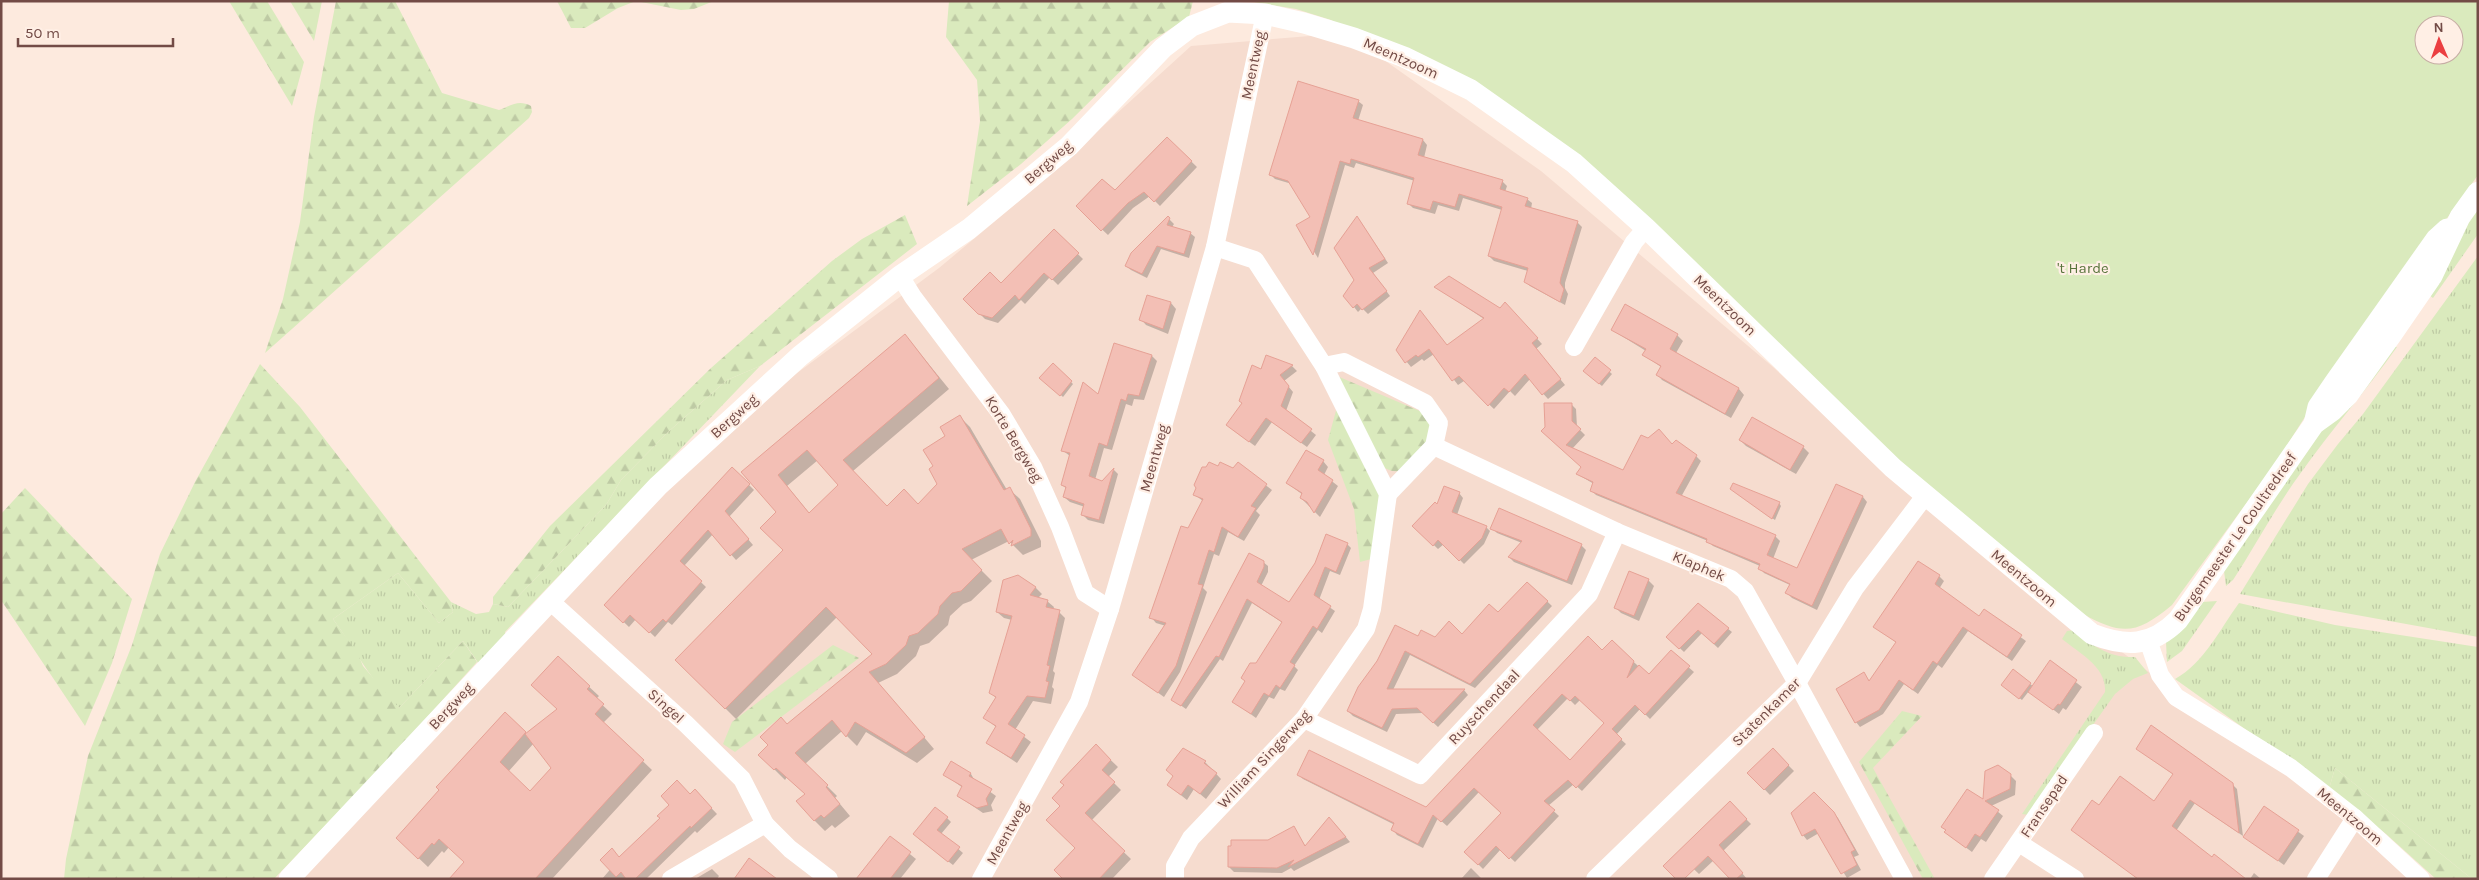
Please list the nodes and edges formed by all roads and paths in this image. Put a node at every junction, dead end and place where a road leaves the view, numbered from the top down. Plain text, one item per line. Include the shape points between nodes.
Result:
1 (1226, 7) edge
2 (1265, 14) junction
3 (2478, 192) edge
4 (1646, 228) junction
5 (1215, 247) junction
6 (900, 276) junction
7 (1574, 347) dead end
8 (1324, 366) junction
9 (1434, 446) junction
10 (1388, 494) junction
11 (1925, 496) junction
12 (1617, 532) junction
13 (550, 602) junction
14 (1110, 609) junction
15 (2148, 640) junction
16 (1798, 683) junction
17 (1304, 719) junction
18 (2094, 733) dead end
19 (2355, 818) junction
20 (765, 824) junction
21 (2019, 843) junction
22 (988, 876) edge
23 (289, 879) edge
24 (671, 879) edge
25 (829, 879) edge
26 (1175, 879) edge
27 (1595, 879) edge
28 (1904, 879) edge
29 (1993, 879) edge
30 (2075, 879) edge
31 (2316, 879) edge
32 (2421, 879) edge

1 - 2 street, Meentzoom
1 - 6 street, Bergweg via 1192,26 1163,48 1069,146 969,228
2 - 4 street, Meentzoom via 1354,38 1404,57 1471,90 1574,163
2 - 5 street, Meentweg
3 - 15 street, Burgemeester Le Coultredreef via 2460,217 2432,276 2348,395 2314,424 2178,620 2160,636
4 - 7 street via 1634,242
4 - 11 street, Meentzoom
5 - 8 street via 1254,260
5 - 14 street, Meentweg
6 - 13 street, Bergweg via 800,356 658,486
6 - 14 street, Korte Bergweg via 1002,415 1033,467 1085,592
8 - 9 street via 1344,362 1425,402 1439,423
8 - 10 street
9 - 10 street
9 - 12 street, Klaphek
10 - 17 street, William Singerweg via 1372,609 1366,629
11 - 15 street, Meentzoom via 2092,634 2130,643
11 - 16 street, Statenkamer via 1855,588
12 - 16 street, Klaphek via 1731,579 1744,591
12 - 17 street, Ruyschendaal via 1590,594 1420,775
13 - 20 street, Singel via 742,779
13 - 23 street, Bergweg
14 - 22 street, Meentweg via 1079,702
15 - 19 street, Meentzoom via 2160,674 2176,697 2291,768
16 - 27 street, Statenkamer
16 - 28 street, Klaphek
17 - 26 street, William Singerweg via 1191,838 1175,866
18 - 21 street, Fransepad
19 - 31 street
19 - 32 street, Meentzoom
20 - 24 street
20 - 25 street, Singel via 790,849
21 - 29 street, Fransepad
21 - 30 street

